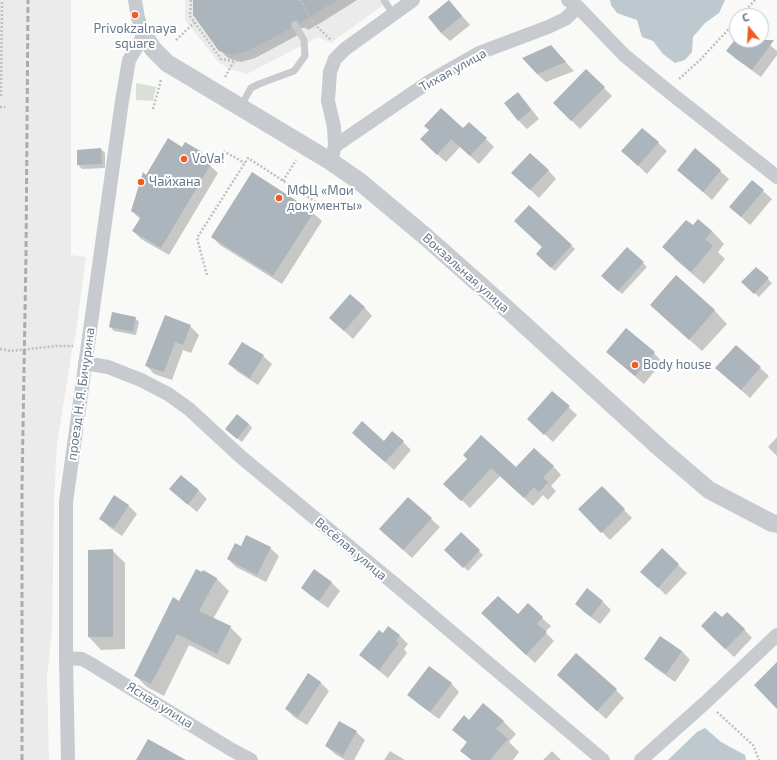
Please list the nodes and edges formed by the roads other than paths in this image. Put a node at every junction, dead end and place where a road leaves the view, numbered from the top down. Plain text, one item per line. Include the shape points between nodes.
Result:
1 (135, 0) edge
2 (384, 0) edge
3 (413, 0) edge
4 (573, 4) edge
5 (394, 14) junction
6 (297, 28) road end
7 (144, 35) junction
8 (241, 108) junction
9 (332, 154) junction
10 (777, 177) edge
11 (85, 363) junction
12 (777, 524) edge
13 (777, 635) edge
14 (66, 658) junction
15 (68, 760) edge
16 (251, 760) edge
17 (603, 760) edge
18 (641, 760) edge

1 - 7 street
2 - 5 lane
3 - 5 street
4 - 9 street, Тихая улица via 565,18 479,53 430,81
4 - 10 street, Тихая улица via 624,55
5 - 9 street via 335,59 330,72 328,101 334,127
6 - 8 lane via 304,40 305,56 294,71 251,88
7 - 8 street, Вокзальная улица via 167,63
7 - 11 street, проезд Н. Я. Бичурина via 129,60
8 - 9 street, Вокзальная улица
9 - 12 street, Вокзальная улица via 359,181 426,237 710,490
11 - 14 street, проезд Н. Я. Бичурина via 66,502
11 - 17 street, Весёлая улица via 108,367 141,380 189,409 240,457
13 - 18 street
14 - 15 street, проезд Н. Я. Бичурина
14 - 16 street, Ясная улица via 82,659

